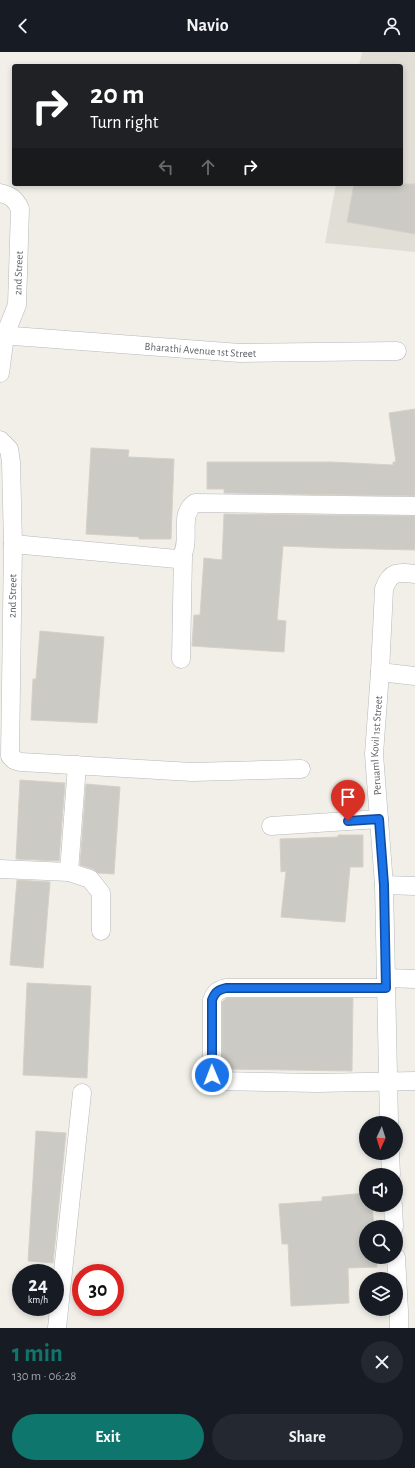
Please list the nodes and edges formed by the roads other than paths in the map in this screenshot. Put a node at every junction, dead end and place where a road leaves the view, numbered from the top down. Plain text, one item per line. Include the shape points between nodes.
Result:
1 (6, 194) edge
2 (2, 335) edge
3 (397, 351) dead end
4 (0, 373) edge
5 (0, 440) edge
6 (415, 506) edge
7 (13, 544) junction
8 (182, 556) junction
9 (410, 573) edge
10 (181, 659) dead end
11 (380, 672) junction
12 (415, 676) edge
13 (10, 759) edge
14 (76, 765) junction
15 (301, 769) dead end
16 (379, 819) junction
17 (270, 826) dead end
18 (0, 868) edge
19 (69, 872) junction
20 (384, 885) junction
21 (415, 886) edge
22 (101, 931) dead end
23 (415, 980) edge
24 (386, 983) junction
25 (388, 1080) junction
26 (415, 1081) edge
27 (82, 1093) dead end
28 (389, 1116) edge
29 (396, 1264) edge
30 (57, 1328) edge
31 (399, 1328) edge

1 - 2 street, 2nd Street via 17,202 20,209 17,305
2 - 3 street, Bharathi Avenue 1st Street via 240,353
2 - 4 street, 2nd Street
5 - 7 street, 2nd Street via 9,449 11,462
6 - 8 street via 195,503 190,506 187,513
7 - 8 street via 170,559
7 - 13 street, 2nd Street
8 - 10 street
9 - 11 street, Peruaml Kovil 1st Street via 395,573 386,582
11 - 12 street
11 - 16 street, Peruaml Kovil 1st Street via 374,754
13 - 14 street
14 - 15 street via 192,772
14 - 19 street
16 - 17 street
16 - 20 street, Peruaml Kovil 1st Street
18 - 19 street
19 - 22 street via 90,879 101,893
20 - 21 street
20 - 24 street, Peruaml Kovil 1st Street
23 - 24 street
24 - 25 street, Peruaml Kovil 1st Street
24 - 25 street via 218,990 212,1000 212,1075 218,1081 317,1083
25 - 26 street
25 - 28 street, Peruaml Kovil 1st Street
27 - 30 street
29 - 31 street

